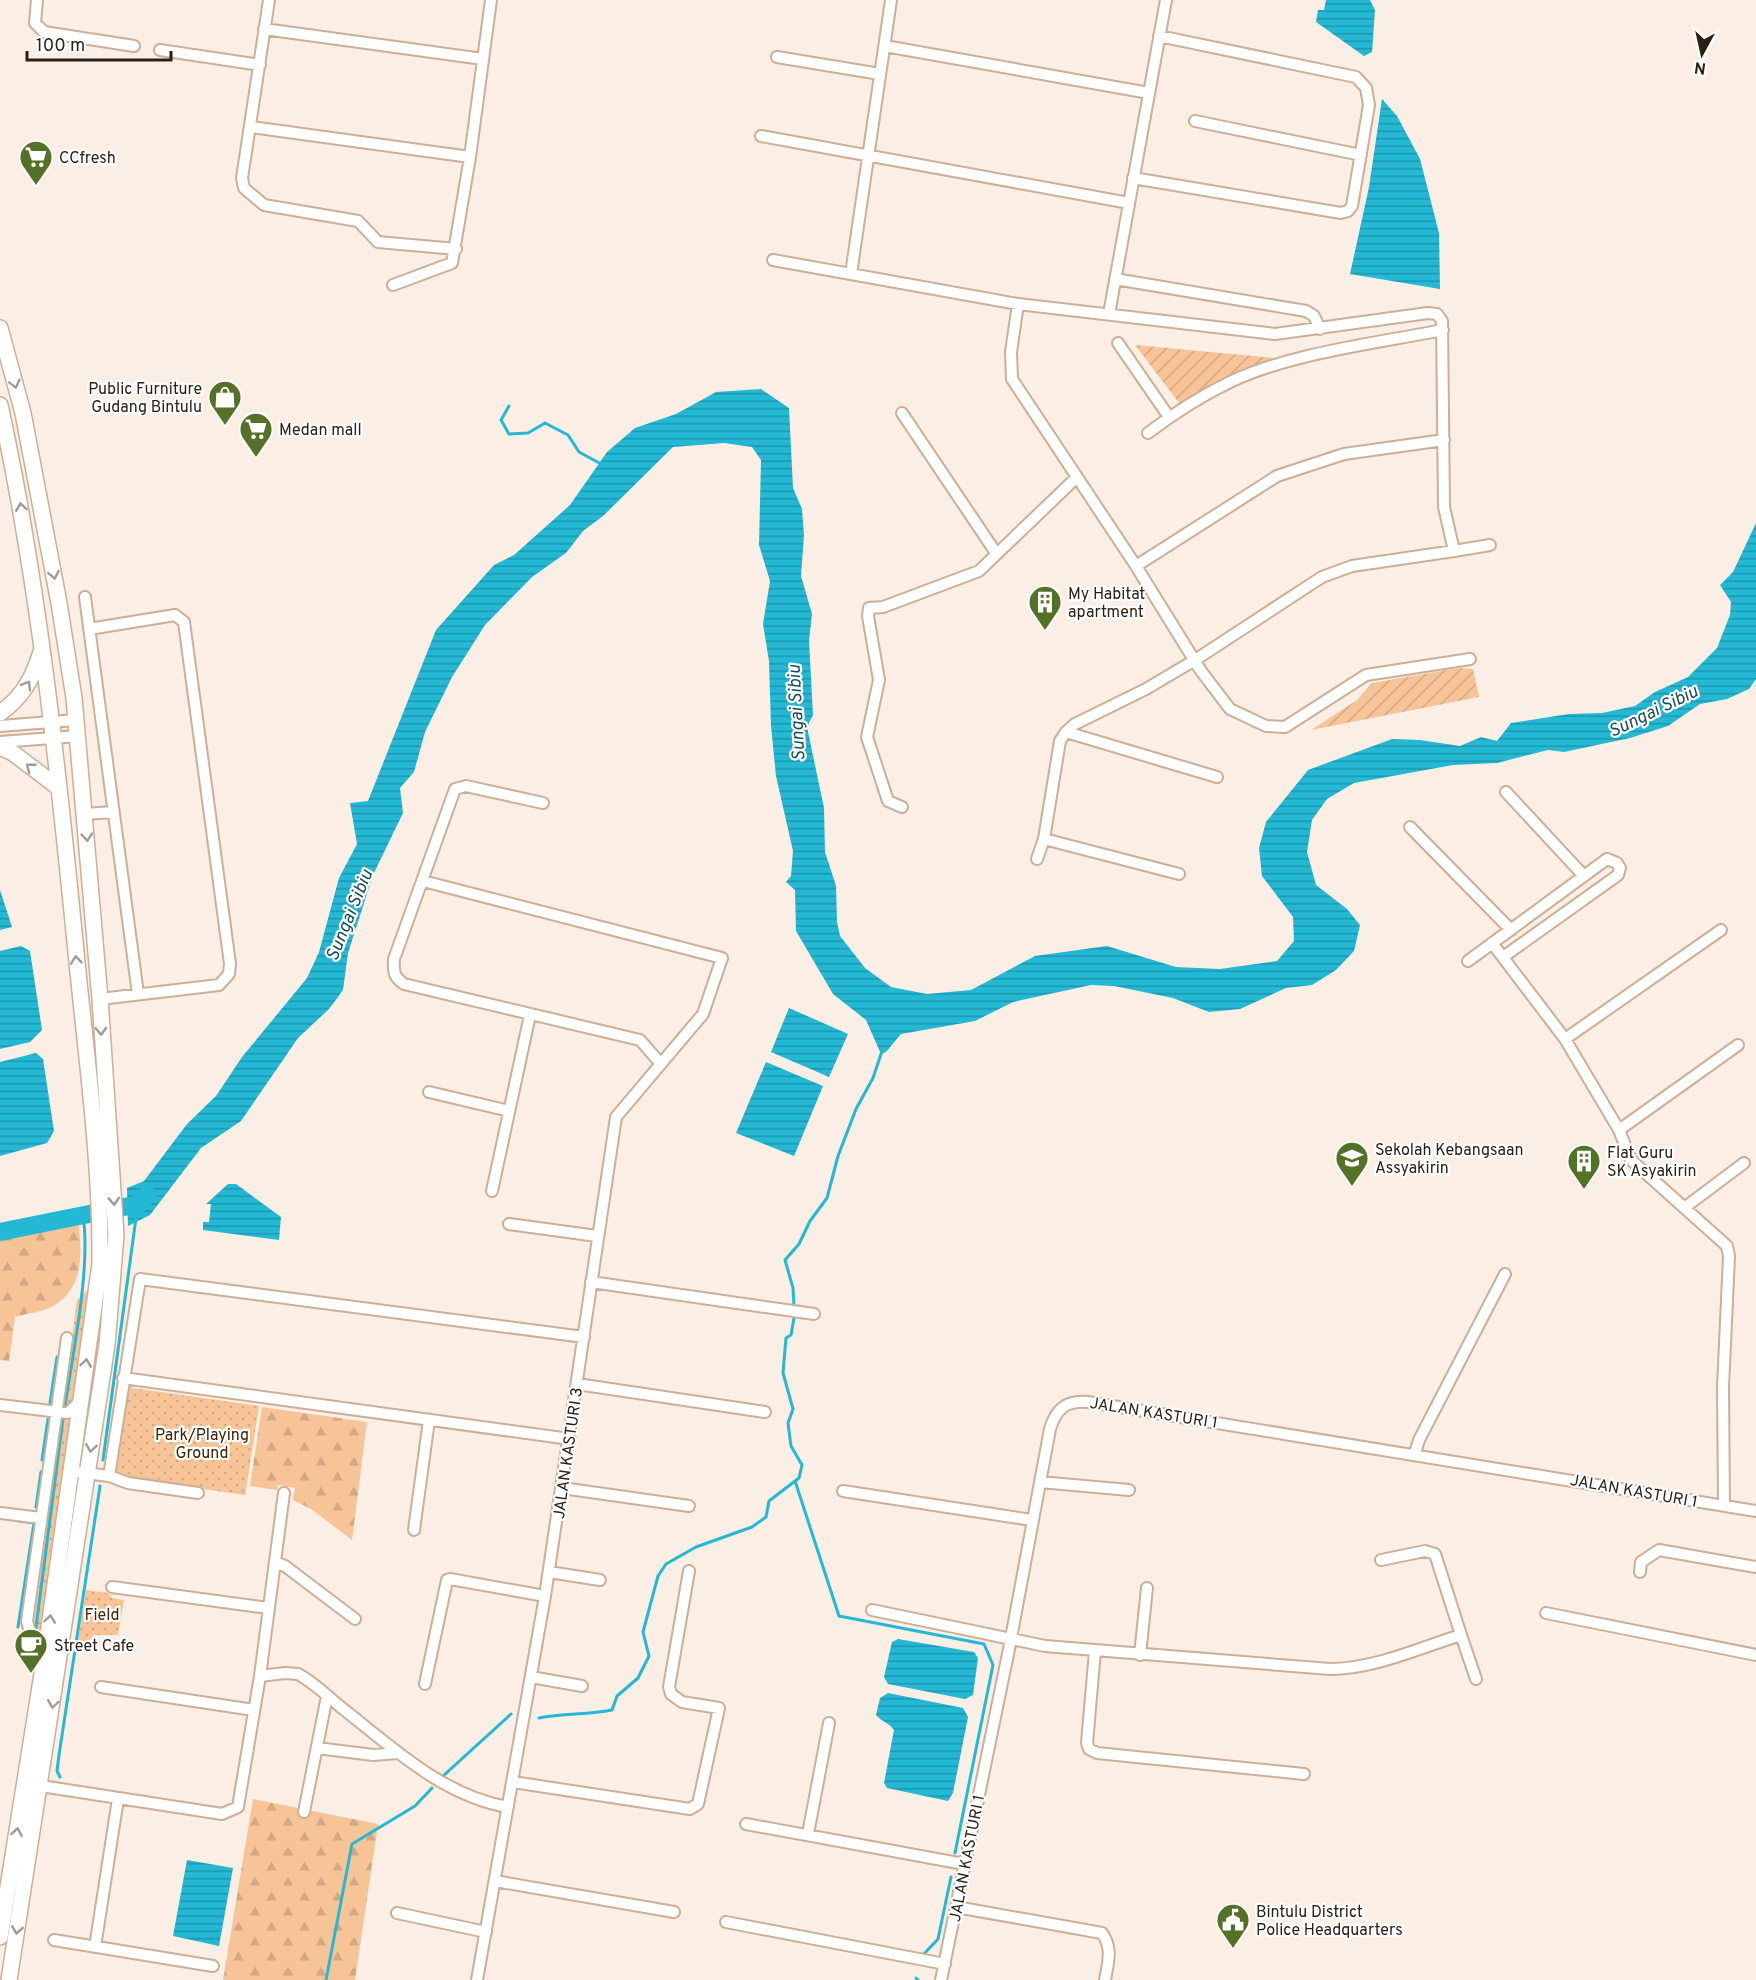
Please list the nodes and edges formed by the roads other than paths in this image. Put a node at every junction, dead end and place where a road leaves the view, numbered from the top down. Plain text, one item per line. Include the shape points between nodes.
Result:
1 (37, 0) edge
2 (269, 0) edge
3 (491, 0) edge
4 (891, 0) edge
5 (1166, 0) edge
6 (264, 29) junction
7 (1159, 36) junction
8 (134, 46) dead end
9 (885, 46) junction
10 (160, 50) dead end
11 (777, 57) dead end
12 (483, 59) junction
13 (260, 65) junction
14 (880, 75) junction
15 (1149, 93) junction
16 (1195, 121) dead end
17 (251, 127) junction
18 (761, 136) dead end
19 (868, 155) junction
20 (1360, 156) junction
21 (470, 157) junction
22 (1133, 178) junction
23 (1129, 203) junction
24 (456, 249) junction
25 (773, 260) dead end
26 (851, 274) junction
27 (1115, 279) junction
28 (393, 285) dead end
29 (1018, 304) junction
30 (1108, 314) junction
31 (0, 328) edge
32 (1320, 329) junction
33 (1443, 330) junction
34 (1118, 343) dead end
35 (0, 405) edge
36 (902, 414) dead end
37 (1169, 417) junction
38 (1148, 433) dead end
39 (1444, 440) junction
40 (1076, 478) junction
41 (1490, 545) dead end
42 (1454, 551) junction
43 (996, 553) junction
44 (1136, 566) junction
45 (85, 597) dead end
46 (89, 629) junction
47 (42, 648) junction
48 (1470, 659) dead end
49 (1194, 660) junction
50 (0, 713) edge
51 (76, 720) junction
52 (0, 726) edge
53 (52, 730) junction
54 (1066, 732) junction
55 (78, 736) junction
56 (0, 742) edge
57 (0, 747) edge
58 (1217, 777) dead end
59 (59, 788) junction
60 (1506, 792) dead end
61 (543, 803) dead end
62 (902, 807) dead end
63 (114, 812) junction
64 (85, 814) junction
65 (1410, 827) dead end
66 (1044, 839) junction
67 (1037, 859) dead end
68 (1179, 874) dead end
69 (1584, 876) junction
70 (423, 881) junction
71 (1510, 930) junction
72 (1721, 930) dead end
73 (1492, 944) junction
74 (1503, 957) junction
75 (1468, 961) dead end
76 (138, 994) junction
77 (100, 999) junction
78 (530, 1015) junction
79 (1565, 1039) junction
80 (1738, 1045) dead end
81 (661, 1064) junction
82 (429, 1092) dead end
83 (509, 1111) junction
84 (1619, 1131) junction
85 (102, 1143) junction
86 (1744, 1163) dead end
87 (492, 1191) dead end
88 (1684, 1208) junction
89 (510, 1224) dead end
90 (597, 1236) junction
91 (1504, 1274) dead end
92 (591, 1282) junction
93 (814, 1314) dead end
94 (584, 1337) junction
95 (67, 1338) dead end
96 (123, 1378) junction
97 (577, 1384) junction
98 (81, 1400) junction
99 (0, 1405) edge
100 (57, 1412) junction
101 (765, 1412) dead end
102 (429, 1420) junction
103 (570, 1439) junction
104 (1415, 1453) junction
105 (71, 1471) junction
106 (87, 1472) junction
107 (109, 1476) junction
108 (1040, 1482) junction
109 (562, 1488) junction
110 (1129, 1490) dead end
111 (843, 1491) dead end
112 (198, 1492) dead end
113 (284, 1493) dead end
114 (1724, 1505) junction
115 (689, 1506) dead end
116 (1756, 1511) edge
117 (0, 1513) edge
118 (41, 1518) junction
119 (1032, 1520) junction
120 (414, 1530) dead end
121 (1381, 1560) dead end
122 (275, 1562) junction
123 (1756, 1568) edge
124 (689, 1571) dead end
125 (549, 1572) junction
126 (1640, 1572) dead end
127 (600, 1580) dead end
128 (112, 1587) dead end
129 (1147, 1588) dead end
130 (545, 1596) junction
131 (268, 1608) junction
132 (872, 1610) dead end
133 (1546, 1613) dead end
134 (355, 1618) dead end
135 (1461, 1635) junction
136 (1010, 1638) junction
137 (46, 1648) junction
138 (1095, 1651) junction
139 (1140, 1654) junction
140 (1756, 1655) edge
141 (260, 1676) junction
142 (531, 1677) junction
143 (1476, 1679) dead end
144 (425, 1684) dead end
145 (582, 1686) dead end
146 (101, 1687) dead end
147 (327, 1696) junction
148 (254, 1710) junction
149 (829, 1723) dead end
150 (317, 1748) junction
151 (398, 1753) junction
152 (1304, 1774) dead end
153 (513, 1782) junction
154 (41, 1786) junction
155 (118, 1799) junction
156 (508, 1808) junction
157 (304, 1812) dead end
158 (746, 1824) dead end
159 (808, 1834) junction
160 (964, 1864) junction
161 (25, 1879) junction
162 (495, 1881) junction
163 (4, 1889) edge
164 (956, 1907) junction
165 (674, 1912) dead end
166 (396, 1913) dead end
167 (726, 1922) dead end
168 (486, 1932) junction
169 (0, 1937) edge
170 (54, 1940) dead end
171 (95, 1947) junction
172 (945, 1964) junction
173 (213, 1966) dead end
174 (9, 1980) edge
175 (477, 1980) edge
176 (941, 1980) edge
177 (1104, 1980) edge

1 - 8 street via 35,24 44,32
2 - 6 street
3 - 12 street
4 - 9 street
5 - 7 street
6 - 12 street
6 - 13 street
7 - 15 street
7 - 20 street via 1356,77 1366,88 1369,105
9 - 14 street
9 - 15 street
10 - 13 street
11 - 14 street
12 - 21 street
13 - 17 street
14 - 19 street
15 - 22 street
16 - 20 street
17 - 21 street
17 - 24 street via 242,183 264,205 358,221 378,242
18 - 19 street
19 - 23 street
19 - 26 street
20 - 22 street via 1352,206 1341,213
21 - 24 street
22 - 23 street
23 - 27 street
24 - 28 street via 452,263
25 - 26 street
26 - 29 street
27 - 30 street
27 - 32 street via 1306,311 1314,316
29 - 30 street
29 - 40 street via 1011,352 1012,379
30 - 32 street via 1275,334
31 -> 51 street via 22,413
32 - 33 street via 1428,313 1437,314
33 - 37 street via 1308,356 1231,381
33 - 39 street
34 - 37 street
47 -> 35 street via 20,495
36 - 43 street
37 - 38 street
39 - 42 street via 1444,507
39 - 44 street via 1344,454 1277,476
40 - 43 street
40 - 44 street
41 - 42 street
42 - 49 street via 1352,566 1323,577
43 - 62 street via 979,571 883,607 869,608 879,680 867,737 888,801
44 - 49 street
45 - 46 street
46 - 63 street
46 - 76 street via 175,615 184,622 230,964 230,974 219,985
50 -> 47 street via 15,703 27,686
47 - 53 street
48 - 49 street via 1366,675 1284,728 1266,726 1230,709
49 - 54 street
51 - 53 street
51 - 55 street
52 - 53 street
53 - 55 street
53 - 56 street
53 - 59 street
54 - 58 street
54 - 66 street via 1060,741
55 - 64 street
59 -> 57 street
85 -> 59 street
60 - 69 street
61 - 70 street via 466,786 455,789
63 - 64 street
63 - 76 street
64 -> 77 street
65 - 71 street
66 - 67 street
66 - 68 street
69 - 71 street
69 - 74 street via 1607,860 1620,868 1618,875
70 - 78 street via 394,959 397,979
70 - 81 street, JALAN KASTURI 3 via 722,958 703,1014
71 - 73 street
72 - 79 street
73 - 74 street
73 - 75 street
74 - 79 street
76 - 77 street
77 -> 85 street
78 - 81 street via 640,1040
78 - 83 street
79 - 84 street
80 - 84 street
81 - 90 street, JALAN KASTURI 3 via 617,1114
82 - 83 street
83 - 87 street
84 - 88 street via 1631,1160
98 -> 85 street via 100,1264
85 -> 106 street via 116,1266
86 - 88 street
88 - 114 street via 1721,1238 1729,1256 1723,1387
89 - 90 street
90 - 92 street, JALAN KASTURI 3
91 - 104 street
92 - 93 street
92 - 94 street, JALAN KASTURI 3
94 - 96 street via 144,1279 139,1282
94 - 97 street, JALAN KASTURI 3
95 - 100 street
96 - 102 street
96 - 107 street
97 - 101 street
97 - 103 street, JALAN KASTURI 3
98 - 100 street via 72,1410
98 - 105 street
99 - 100 street
100 - 118 street
102 - 103 street
102 - 120 street
103 - 109 street, JALAN KASTURI 3
104 - 108 street, JALAN KASTURI 1 via 1078,1401 1062,1406 1054,1415
104 - 114 street, JALAN KASTURI 1
105 - 106 street
137 -> 105 street
106 - 107 street
106 -> 154 street
107 - 112 street via 128,1483
108 - 110 street
108 - 119 street, JALAN KASTURI 1
109 - 115 street
109 - 125 street, JALAN KASTURI 3
111 - 119 street
113 - 122 street
114 - 116 street, JALAN KASTURI 1
117 - 118 street
118 - 137 street via 27,1621 31,1636
119 - 136 street, JALAN KASTURI 1
121 - 135 street via 1425,1551 1435,1554
122 - 131 street
122 - 134 street
123 - 126 street via 1659,1550 1641,1562
124 - 153 street via 669,1687 671,1694 682,1702 719,1708 698,1804 690,1809
125 - 127 street
125 - 130 street, JALAN KASTURI 3
128 - 131 street
129 - 139 street
130 - 142 street, JALAN KASTURI 3
130 - 144 street via 447,1580
131 - 141 street
132 - 136 street
133 - 140 street
135 - 139 street via 1348,1669
135 - 143 street
136 - 138 street
136 - 160 street, JALAN KASTURI 1
163 -> 137 street
138 - 139 street
138 - 152 street via 1089,1749 1097,1753
141 - 147 street via 298,1674
141 - 148 street
142 - 145 street
142 - 153 street, JALAN KASTURI 3
146 - 148 street
147 - 150 street
147 - 151 street
148 - 155 street via 238,1808 222,1814
149 - 159 street
150 - 151 street via 373,1755
150 - 157 street
151 - 156 street via 453,1790
153 - 156 street, JALAN KASTURI 3
154 - 155 street
154 - 161 street
155 - 171 street
156 - 162 street, JALAN KASTURI 3
158 - 159 street
159 - 160 street
160 - 164 street, JALAN KASTURI 1
161 - 163 street via 19,1887
161 -> 174 street
162 - 165 street
162 - 168 street, JALAN KASTURI 3
163 - 169 street
164 - 172 street, JALAN KASTURI 1
164 - 177 street via 1102,1933 1110,1953
166 - 168 street
167 - 172 street
168 - 175 street, JALAN KASTURI 3
170 - 171 street
171 - 173 street
172 - 176 street, JALAN KASTURI 1

